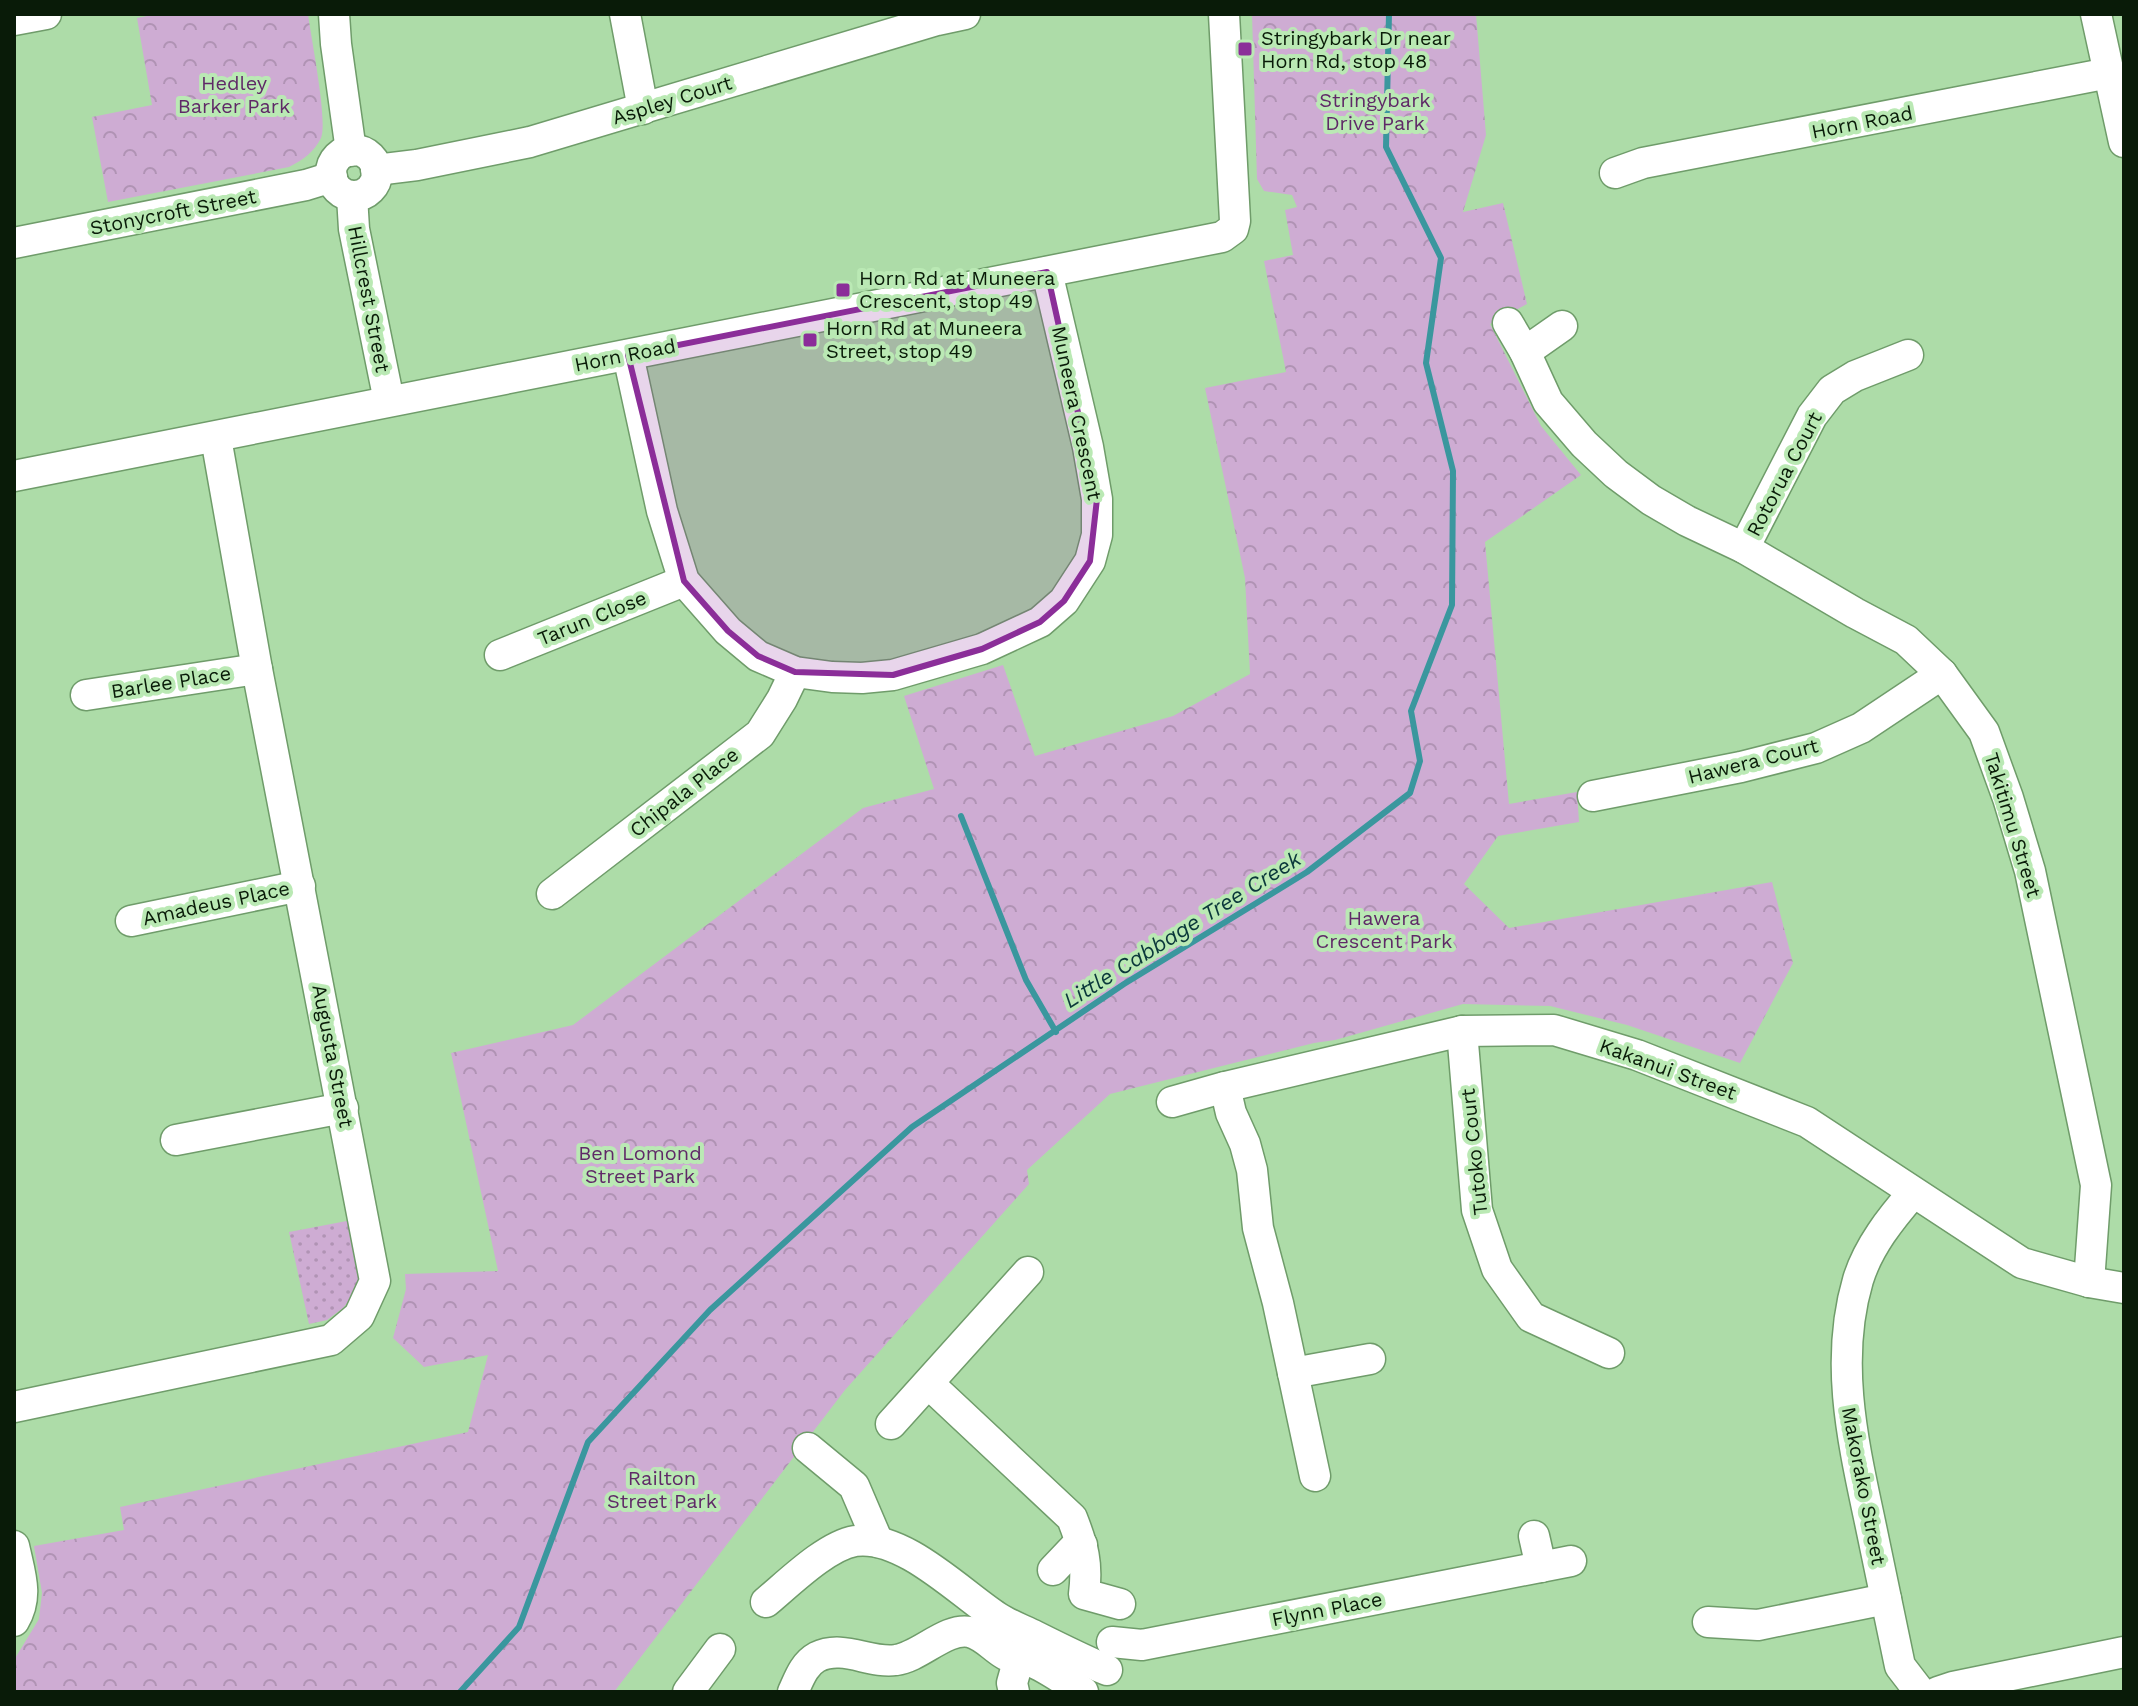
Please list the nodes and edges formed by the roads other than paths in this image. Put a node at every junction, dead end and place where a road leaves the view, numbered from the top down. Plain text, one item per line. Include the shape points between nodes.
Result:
1 (46, 14) edge
2 (334, 14) edge
3 (625, 14) edge
4 (965, 14) edge
5 (1224, 14) edge
6 (2096, 14) edge
7 (14, 20) edge
8 (2109, 73) junction
9 (643, 109) junction
10 (2124, 142) edge
11 (351, 151) junction
12 (376, 170) junction
13 (1615, 173) dead end
14 (342, 187) junction
15 (14, 243) edge
16 (1047, 272) junction
17 (1508, 323) dead end
18 (1562, 326) dead end
19 (1525, 352) junction
20 (628, 355) junction
21 (1908, 355) dead end
22 (389, 401) junction
23 (216, 438) junction
24 (14, 476) edge
25 (1744, 548) junction
26 (684, 581) junction
27 (500, 655) dead end
28 (257, 669) junction
29 (795, 672) junction
30 (1942, 674) junction
31 (86, 695) dead end
32 (1593, 796) dead end
33 (300, 886) junction
34 (552, 894) dead end
35 (131, 921) dead end
36 (1462, 1031) junction
37 (1225, 1087) junction
38 (1172, 1102) dead end
39 (343, 1108) junction
40 (176, 1140) dead end
41 (1913, 1193) junction
42 (1028, 1272) dead end
43 (2089, 1282) junction
44 (2124, 1288) edge
45 (1609, 1353) dead end
46 (1370, 1359) dead end
47 (1293, 1373) junction
48 (929, 1384) junction
49 (14, 1407) edge
50 (891, 1424) dead end
51 (808, 1448) dead end
52 (1315, 1476) dead end
53 (1534, 1536) dead end
54 (878, 1542) junction
55 (1082, 1545) junction
56 (14, 1546) edge
57 (1053, 1570) dead end
58 (1886, 1599) junction
59 (766, 1602) dead end
60 (14, 1621) edge
61 (1708, 1622) dead end
62 (720, 1649) dead end
63 (2124, 1652) edge
64 (1019, 1658) junction
65 (1108, 1668) edge
66 (688, 1692) edge
67 (793, 1692) edge
68 (1014, 1692) edge
69 (1083, 1692) edge
70 (1920, 1692) edge
71 (1938, 1692) edge

1 - 7 street
2 - 11 street
3 - 9 street
4 - 9 street, Aspley Court
5 - 16 street, Horn Road via 1233,229 1222,237
6 - 8 street
8 - 10 street
8 - 13 street, Horn Road via 1643,163
9 - 12 street, Aspley Court via 530,142
11 - 12 street via 371,158
11 - 14 street via 334,163
12 - 14 street, Hillcrest Street via 365,193
14 - 15 street, Stonycroft Street via 306,185
14 - 22 street, Hillcrest Street
16 - 20 street, Horn Road
16 - 29 street, Muneera Crescent via 1097,499 1097,535 1090,561 1064,601 1040,622 982,649 893,675
17 - 19 street, Takitimu Street
18 - 19 street
19 - 25 street, Takitimu Street via 1548,402 1616,474 1687,521
20 - 22 street, Horn Road
20 - 26 street, Muneera Crescent via 662,511
21 - 25 street, Rotorua Court via 1832,390 1812,416
22 - 23 street, Horn Road
23 - 24 street, Horn Road
23 - 28 street, Augusta Street
25 - 30 street, Takitimu Street via 1906,640
26 - 27 street, Tarun Close
26 - 29 street, Muneera Crescent via 758,656
28 - 31 street, Barlee Place
28 - 33 street, Augusta Street
29 - 34 street, Chipala Place via 760,734
30 - 32 street, Hawera Court via 1861,728 1816,748
30 - 43 street, Takitimu Street via 1984,732 2030,871 2096,1185
33 - 35 street, Amadeus Place
33 - 39 street, Augusta Street
36 - 37 street, Kakanui Street
36 - 41 street, Kakanui Street via 1554,1030 1637,1055 1807,1122
36 - 45 street, Tutoko Court via 1477,1210 1497,1269 1531,1317
37 - 38 street, Kakanui Street
37 - 47 street via 1252,1170 1258,1228
39 - 40 street
39 - 49 street, Augusta Street via 375,1281 359,1316 331,1340
41 - 43 street, Kakanui Street via 2022,1263
41 - 58 street, Makorako Street via 1876,1241 1858,1278 1846,1358 1854,1449
42 - 48 street
43 - 44 street, Kakanui Street
46 - 47 street
47 - 52 street
48 - 50 street
48 - 55 street via 1072,1518
51 - 54 street via 854,1486
53 - 65 street, Flynn Place via 1556,1564 1142,1645
54 - 59 street via 854,1541 823,1555
54 - 65 street via 902,1550 998,1617 1085,1662
55 - 57 street
55 - 65 street via 1084,1594 1121,1598
56 - 60 street via 23,1588 22,1608
58 - 61 street via 1758,1625
58 - 70 street, Makorako Street via 1900,1666
62 - 66 street
63 - 71 street
64 - 67 street via 967,1631 894,1661 825,1654 804,1669
64 - 68 street
64 - 69 street

